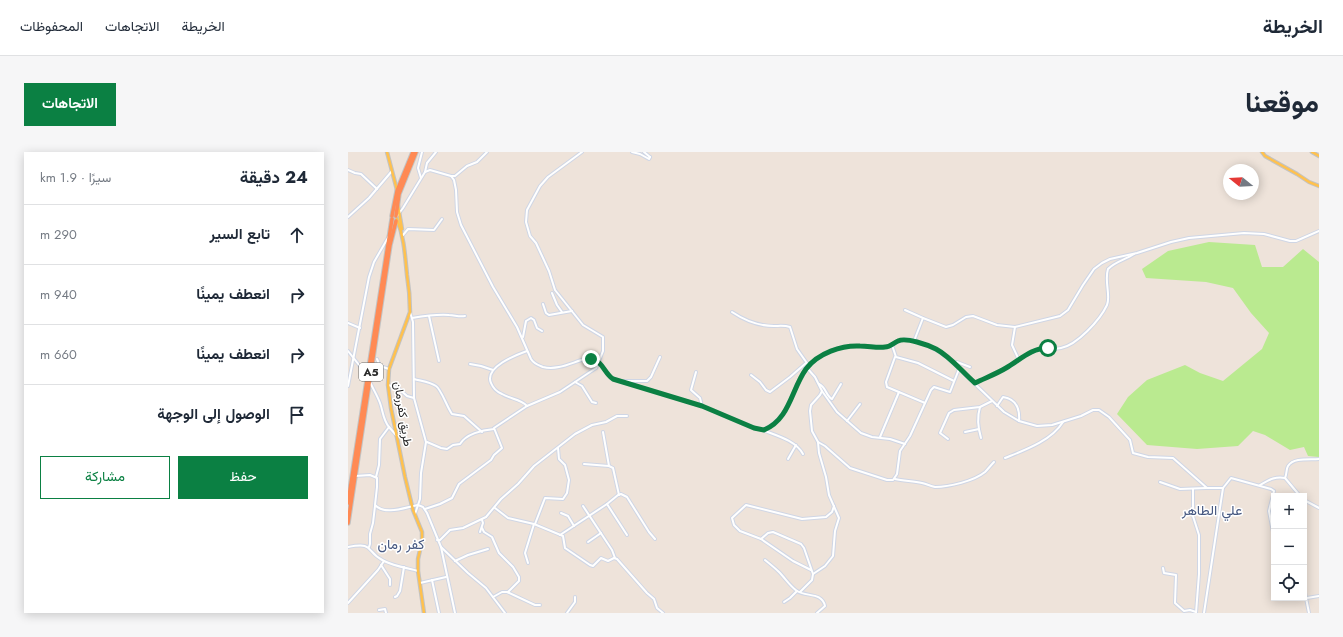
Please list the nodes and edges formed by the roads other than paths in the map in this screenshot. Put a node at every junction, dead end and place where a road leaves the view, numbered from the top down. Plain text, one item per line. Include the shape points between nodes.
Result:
1 (387, 152) edge
2 (413, 152) edge
3 (416, 152) edge
4 (422, 152) edge
5 (436, 152) edge
6 (487, 152) edge
7 (582, 152) edge
8 (632, 152) edge
9 (644, 152) edge
10 (1262, 152) edge
11 (1312, 152) edge
12 (1319, 156) edge
13 (348, 170) edge
14 (392, 171) junction
15 (425, 172) junction
16 (451, 176) junction
17 (421, 178) junction
18 (1319, 186) edge
19 (377, 189) junction
20 (397, 191) junction
21 (398, 201) junction
22 (348, 216) edge
23 (396, 217) junction
24 (442, 219) dead end
25 (1319, 231) edge
26 (402, 233) junction
27 (389, 236) junction
28 (1137, 253) junction
29 (552, 293) dead end
30 (543, 304) dead end
31 (904, 310) dead end
32 (572, 311) junction
33 (410, 312) junction
34 (732, 312) dead end
35 (563, 313) junction
36 (429, 316) junction
37 (465, 316) dead end
38 (412, 318) junction
39 (923, 318) junction
40 (348, 323) edge
41 (1015, 327) junction
42 (360, 328) junction
43 (542, 331) dead end
44 (522, 338) junction
45 (914, 341) junction
46 (892, 345) junction
47 (348, 351) edge
48 (527, 351) junction
49 (895, 356) junction
50 (348, 357) edge
51 (353, 357) junction
52 (660, 357) dead end
53 (377, 359) dead end
54 (585, 360) junction
55 (1019, 360) junction
56 (439, 361) dead end
57 (599, 361) junction
58 (806, 363) junction
59 (470, 364) dead end
60 (954, 364) junction
61 (808, 367) junction
62 (970, 367) dead end
63 (389, 369) junction
64 (959, 369) junction
65 (493, 370) junction
66 (696, 372) dead end
67 (751, 375) dead end
68 (368, 376) junction
69 (414, 379) junction
70 (618, 381) junction
71 (954, 381) junction
72 (369, 382) junction
73 (575, 382) junction
74 (975, 383) junction
75 (819, 384) junction
76 (841, 384) dead end
77 (388, 385) junction
78 (348, 386) edge
79 (822, 391) junction
80 (899, 392) junction
81 (414, 398) junction
82 (992, 401) junction
83 (596, 403) dead end
84 (925, 403) junction
85 (860, 404) dead end
86 (527, 406) junction
87 (702, 406) junction
88 (997, 406) junction
89 (980, 407) junction
90 (627, 416) dead end
91 (846, 421) junction
92 (1019, 421) junction
93 (1063, 422) junction
94 (389, 427) junction
95 (494, 430) junction
96 (764, 430) junction
97 (979, 430) junction
98 (482, 432) junction
99 (603, 432) dead end
100 (965, 432) dead end
101 (397, 436) junction
102 (880, 438) junction
103 (981, 438) dead end
104 (948, 439) dead end
105 (426, 442) junction
106 (818, 442) junction
107 (905, 444) junction
108 (796, 446) junction
109 (558, 448) junction
110 (803, 454) dead end
111 (788, 458) dead end
112 (1004, 458) dead end
113 (1319, 459) edge
114 (994, 462) dead end
115 (584, 464) dead end
116 (609, 466) junction
117 (355, 476) junction
118 (376, 477) junction
119 (1285, 478) junction
120 (895, 479) junction
121 (1160, 482) dead end
122 (1259, 486) junction
123 (1207, 488) junction
124 (1222, 488) junction
125 (1193, 489) junction
126 (1298, 493) edge
127 (619, 494) junction
128 (348, 502) edge
129 (1307, 502) edge
130 (375, 504) junction
131 (607, 504) junction
132 (418, 505) junction
133 (412, 506) junction
134 (583, 506) dead end
135 (834, 506) junction
136 (494, 508) junction
137 (1319, 508) edge
138 (425, 509) junction
139 (562, 513) dead end
140 (415, 515) junction
141 (590, 516) junction
142 (481, 519) junction
143 (348, 523) edge
144 (534, 524) junction
145 (574, 526) junction
146 (482, 528) junction
147 (1272, 529) edge
148 (480, 532) dead end
149 (601, 533) junction
150 (560, 535) junction
151 (627, 535) dead end
152 (656, 539) dead end
153 (761, 539) junction
154 (438, 540) junction
155 (588, 542) dead end
156 (348, 547) edge
157 (369, 547) junction
158 (441, 547) junction
159 (488, 549) dead end
160 (616, 558) junction
161 (765, 560) dead end
162 (384, 561) junction
163 (455, 561) junction
164 (528, 563) dead end
165 (381, 565) junction
166 (404, 567) junction
167 (1163, 568) dead end
168 (811, 570) junction
169 (418, 571) junction
170 (813, 574) junction
171 (446, 577) junction
172 (432, 580) junction
173 (419, 583) junction
174 (390, 586) dead end
175 (797, 591) junction
176 (508, 592) junction
177 (800, 592) junction
178 (1319, 596) edge
179 (395, 597) dead end
180 (493, 597) junction
181 (575, 597) dead end
182 (1307, 598) edge
183 (1307, 601) edge
184 (784, 602) dead end
185 (348, 604) edge
186 (540, 604) dead end
187 (379, 610) dead end
188 (386, 613) edge
189 (424, 613) edge
190 (439, 613) edge
191 (455, 613) edge
192 (505, 613) edge
193 (568, 613) edge
194 (663, 613) edge
195 (817, 613) edge
196 (1196, 613) edge
197 (1204, 613) edge
198 (1309, 613) edge

1 - 14 main road
2 - 20 highway, A5
3 - 21 highway, A5
4 - 17 street via 418,168
5 - 15 street via 427,163
6 - 16 street via 477,162
7 - 32 street via 540,186 527,210 526,222 555,290
8 - 9 street via 649,159 650,156
10 - 18 main road
11 - 12 main road
13 - 19 street via 361,174
14 - 19 street
14 - 20 main road
15 - 16 street via 430,170
15 - 17 street
16 - 44 street via 455,183 457,212 463,230
17 - 23 street
19 - 22 street
20 - 21 main road
20 - 23 highway, A5
21 - 23 highway, A5
23 - 26 main road, طريق كفررمان
23 - 26 main road
23 - 27 highway, A5
23 - 72 highway, A5
24 - 26 street via 434,230 408,229
25 - 28 street via 1296,241 1264,234 1244,233 1189,238
26 - 33 main road, طريق كفررمان
27 - 42 street via 372,266
27 - 68 highway, A5
28 - 41 street via 1110,259 1094,269 1068,310 1060,316
28 - 55 street via 1118,261 1108,269 1107,304 1090,328 1077,340 1060,349 1040,348
29 - 35 street
30 - 35 street via 548,314
31 - 39 street
32 - 35 street
32 - 57 street via 588,328 602,335 603,351
33 - 38 street
33 - 63 main road, طريق كفررمان
34 - 58 street via 758,324 790,326 797,349
36 - 37 street
36 - 38 street
36 - 56 street
38 - 69 street
39 - 41 street via 946,327 973,316 997,325
39 - 45 street
40 - 42 street
41 - 55 street via 1012,345
42 - 51 street
43 - 44 street via 537,328 533,319 529,319 526,321
44 - 48 street
45 - 46 street via 903,339
45 - 60 street via 936,349
46 - 49 street
46 - 61 street via 878,348 844,347 823,355
47 - 51 street
48 - 54 street via 533,362 550,368 559,368
48 - 65 street via 510,358
49 - 71 street via 918,363
49 - 80 street via 886,384 888,388
50 - 51 street
51 - 68 street
51 - 78 street
52 - 70 street via 647,381
53 - 63 street via 380,366
54 - 57 street
54 - 73 street via 596,368
55 - 74 street
57 - 70 street via 609,377
58 - 61 street
58 - 67 street via 770,392
59 - 65 street
60 - 62 street via 957,362
60 - 64 street
61 - 75 street
61 - 96 street via 785,411
63 - 77 main road, طريق كفررمان
64 - 71 street
64 - 74 street
65 - 86 street via 490,380 497,391
66 - 87 street via 691,390 700,398
68 - 128 highway, A5
69 - 81 street
69 - 98 street via 438,387 452,414 464,416
70 - 87 street
71 - 84 street via 950,392 932,388
72 - 94 street
72 - 117 highway, A5
73 - 83 street via 582,386 592,402
73 - 86 street via 557,394
74 - 82 street
75 - 76 street via 832,399
75 - 79 street
77 - 81 street
77 - 101 main road, طريق كفررمان
79 - 91 street
79 - 106 street via 810,409 812,431
80 - 84 street
80 - 102 street
81 - 105 street
82 - 88 street
82 - 89 street
84 - 107 street
85 - 91 street
86 - 95 street
87 - 96 street
88 - 92 street
88 - 92 street via 1003,397 1007,398 1019,409
89 - 97 street
89 - 104 street via 948,413 940,434
90 - 109 street via 617,416 587,428
91 - 102 street via 867,436
92 - 93 street via 1043,426
93 - 112 street via 1058,431 1048,438
93 - 123 street via 1099,410 1127,436 1132,444 1133,453 1148,457 1173,458
94 - 101 street
94 - 118 street via 380,441
95 - 98 street
95 - 138 street via 501,449 491,460 459,484 452,498
96 - 108 street
97 - 100 street
97 - 103 street
98 - 105 street via 467,437 460,444 447,449
99 - 116 street
101 - 133 main road, طريق كفررمان
102 - 107 street
105 - 132 street
106 - 120 street via 854,470 887,480
106 - 135 street via 819,456
107 - 120 street via 900,451
108 - 110 street
108 - 111 street
109 - 136 street via 534,466
109 - 144 street via 559,459 565,464 568,478 567,493 563,499 545,498
113 - 119 street via 1302,459 1290,464 1287,466
114 - 120 street via 985,472 948,486 934,487
115 - 116 street
116 - 127 street via 613,468
117 - 118 street
117 - 143 highway, A5
118 - 130 street
119 - 122 street via 1274,478
119 - 126 street
121 - 125 street via 1180,489
122 - 124 street via 1231,478
122 - 147 street via 1274,491 1269,511
123 - 124 street
123 - 125 street
124 - 197 street
125 - 196 street via 1191,510 1199,535
127 - 131 street
127 - 152 street via 627,497
129 - 137 street
130 - 133 street via 380,508 396,510
130 - 157 street
131 - 141 street
131 - 151 street
132 - 133 street
132 - 138 street
132 - 140 street
133 - 140 main road, طريق كفررمان
134 - 141 street
135 - 153 street via 832,512 826,516 802,519 745,505 733,517 734,526
135 - 170 street via 839,518 835,531 834,554 825,566
136 - 142 street
136 - 144 street via 508,518
138 - 154 street
139 - 145 street via 568,516
140 - 169 main road, طريق كفررمان via 422,536
141 - 145 street
141 - 149 street
142 - 146 street
142 - 154 street via 463,528 450,530
144 - 150 street
144 - 164 street via 525,553
145 - 150 street
146 - 148 street
146 - 176 street via 492,537 499,553 519,577 519,581
149 - 155 street
149 - 160 street
150 - 160 street via 564,537 566,548 590,565 593,566 601,558 608,561
153 - 168 street
153 - 168 street via 773,532 800,544 805,550
154 - 158 street
156 - 157 street via 362,544
157 - 162 street
158 - 163 street
158 - 171 street
159 - 163 street
160 - 194 street via 654,599
161 - 175 street
162 - 165 street
162 - 166 street
163 - 180 street
165 - 174 street via 390,579
165 - 185 street
166 - 169 street
166 - 179 street via 400,591
167 - 196 street via 1164,573 1176,574 1175,602 1184,611
168 - 170 street
169 - 173 main road, طريق كفررمان
170 - 177 street via 812,580
171 - 172 street
171 - 191 street
172 - 173 street
172 - 190 street
173 - 189 main road, طريق كفررمان
175 - 177 street
175 - 184 street
176 - 180 street
176 - 186 street via 535,605
177 - 195 street via 823,600 825,606
178 - 182 street
180 - 192 street
181 - 193 street via 575,602
183 - 198 street
187 - 188 street via 386,610

